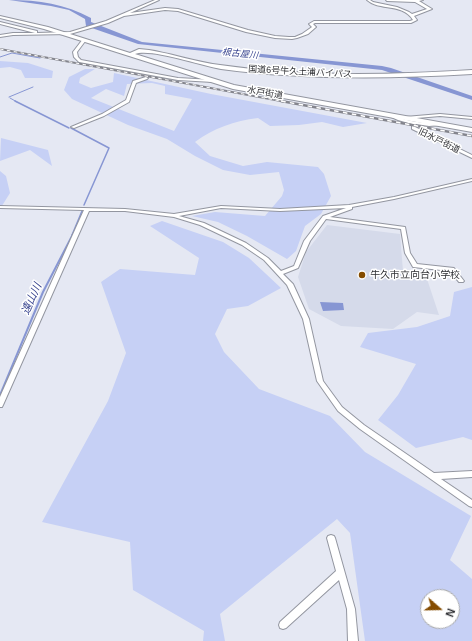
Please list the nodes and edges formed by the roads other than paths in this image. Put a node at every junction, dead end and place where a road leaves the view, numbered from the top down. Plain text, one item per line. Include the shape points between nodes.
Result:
1 (158, 0) edge
2 (368, 0) edge
3 (387, 0) edge
4 (422, 0) edge
5 (416, 1) junction
6 (124, 15) junction
7 (413, 16) junction
8 (0, 18) edge
9 (0, 23) edge
10 (41, 34) junction
11 (63, 34) junction
12 (0, 36) edge
13 (84, 40) junction
14 (131, 54) junction
15 (472, 72) edge
16 (146, 78) dead end
17 (213, 81) junction
18 (390, 115) junction
19 (405, 118) junction
20 (472, 118) edge
21 (414, 122) junction
22 (440, 124) junction
23 (72, 127) dead end
24 (472, 130) edge
25 (472, 157) edge
26 (472, 180) edge
27 (349, 206) junction
28 (0, 207) edge
29 (88, 209) junction
30 (174, 216) junction
31 (325, 217) junction
32 (281, 273) junction
33 (460, 281) dead end
34 (0, 405) edge
35 (472, 474) edge
36 (434, 476) junction
37 (472, 504) edge
38 (331, 538) dead end
39 (341, 572) junction
40 (283, 625) dead end
41 (353, 641) edge

1 - 6 street
2 - 7 street
3 - 5 street
4 - 5 street
5 - 7 street via 430,9
6 - 7 street via 165,9 178,10 252,32 290,38 312,30 312,23 411,22 415,20
6 - 11 street
8 - 11 highway, 水戸街道
9 - 10 street
10 - 11 street
10 - 12 street
11 - 13 highway, 水戸街道
13 - 14 highway, 水戸街道
13 - 17 street via 75,52 80,61 178,79
14 - 15 highway, 国道6号牛久土浦バイパス via 139,51 149,52 206,64 304,74 362,76
14 - 17 highway, 水戸街道
16 - 23 street via 134,82 128,101 99,117
17 - 18 highway, 水戸街道
18 - 19 highway, 水戸街道
18 - 21 street, 旧水戸街道
19 - 20 street, 旧水戸街道 via 440,115
19 - 22 highway, 水戸街道
21 - 22 street
21 - 25 street, 旧水戸街道 via 412,128
22 - 24 highway, 水戸街道
26 - 27 street
27 - 30 street via 280,210 221,207
27 - 31 street via 350,208
28 - 29 street
29 - 30 street via 125,210
29 - 34 street
30 - 32 street via 230,236 255,251
31 - 32 street via 307,241 296,267
31 - 33 street via 403,228 410,260 416,266 452,269
32 - 36 street via 290,284 306,319 316,368 327,392 340,409 362,427
35 - 36 street
36 - 37 street
38 - 39 street
39 - 40 street
39 - 41 street via 351,609

